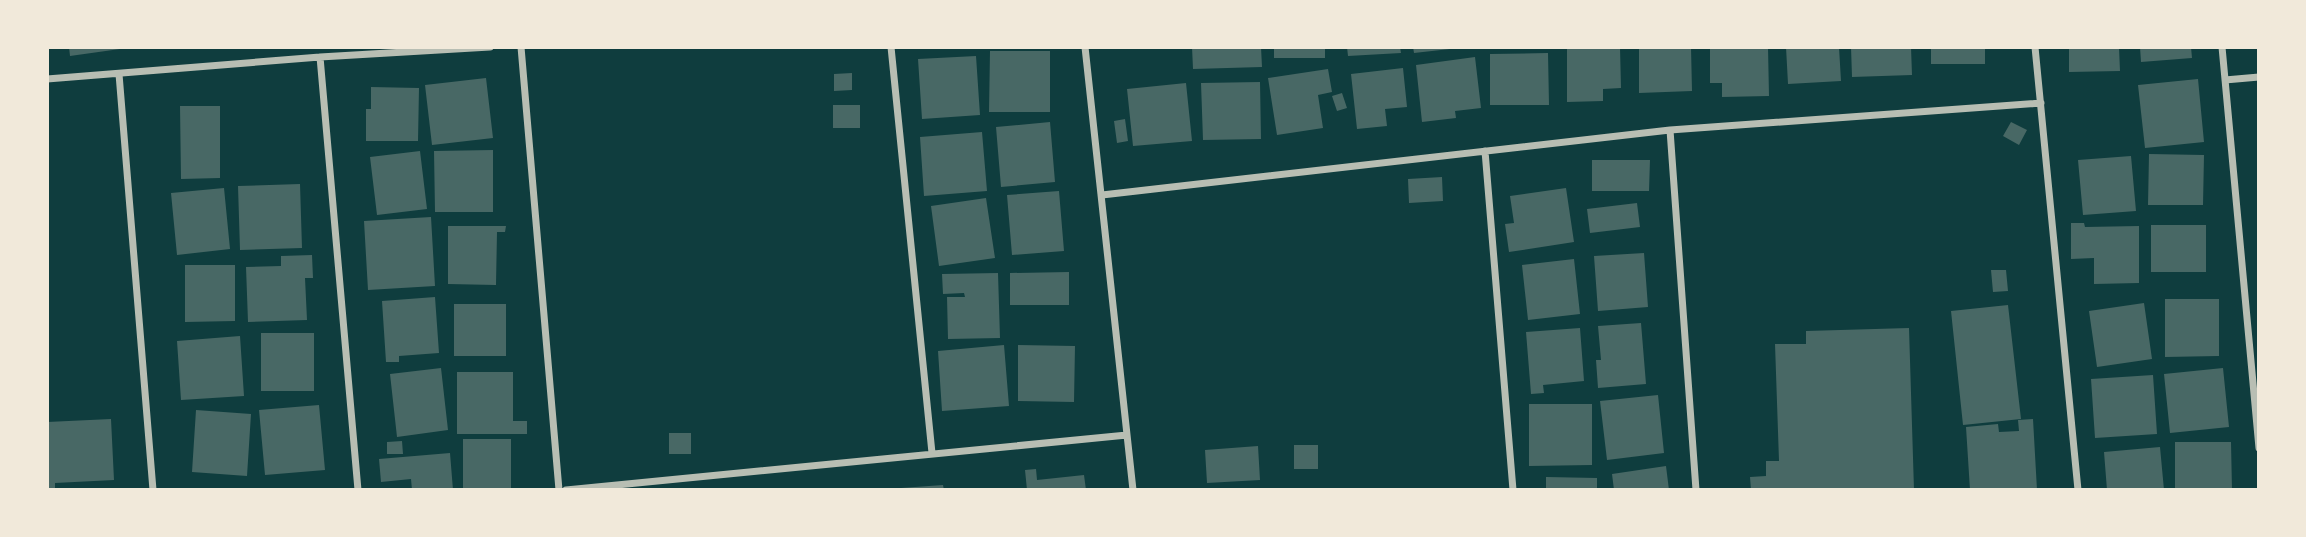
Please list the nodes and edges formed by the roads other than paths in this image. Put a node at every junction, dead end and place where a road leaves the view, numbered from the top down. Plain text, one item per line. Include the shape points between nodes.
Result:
1 (490, 47) edge
2 (521, 47) edge
3 (891, 47) edge
4 (1085, 47) edge
5 (2035, 47) edge
6 (2222, 47) edge
7 (320, 57) junction
8 (119, 74) junction
9 (2259, 77) edge
10 (47, 79) edge
11 (2225, 80) junction
12 (2040, 103) junction
13 (1670, 130) junction
14 (1485, 151) junction
15 (1102, 195) junction
16 (1127, 435) junction
17 (2259, 449) edge
18 (933, 453) junction
19 (153, 490) edge
20 (358, 490) edge
21 (559, 490) edge
22 (566, 490) edge
23 (1133, 490) edge
24 (1513, 490) edge
25 (1696, 490) edge
26 (2078, 490) edge

1 - 7 street
2 - 21 street
3 - 18 street
4 - 15 street
5 - 12 street
6 - 11 street
7 - 8 street
7 - 20 street
8 - 10 street
8 - 19 street
9 - 11 street
11 - 17 street
12 - 13 street
12 - 26 street
13 - 14 street
13 - 25 street
14 - 15 street
14 - 24 street
15 - 16 street
16 - 18 street
16 - 23 street
18 - 22 street

